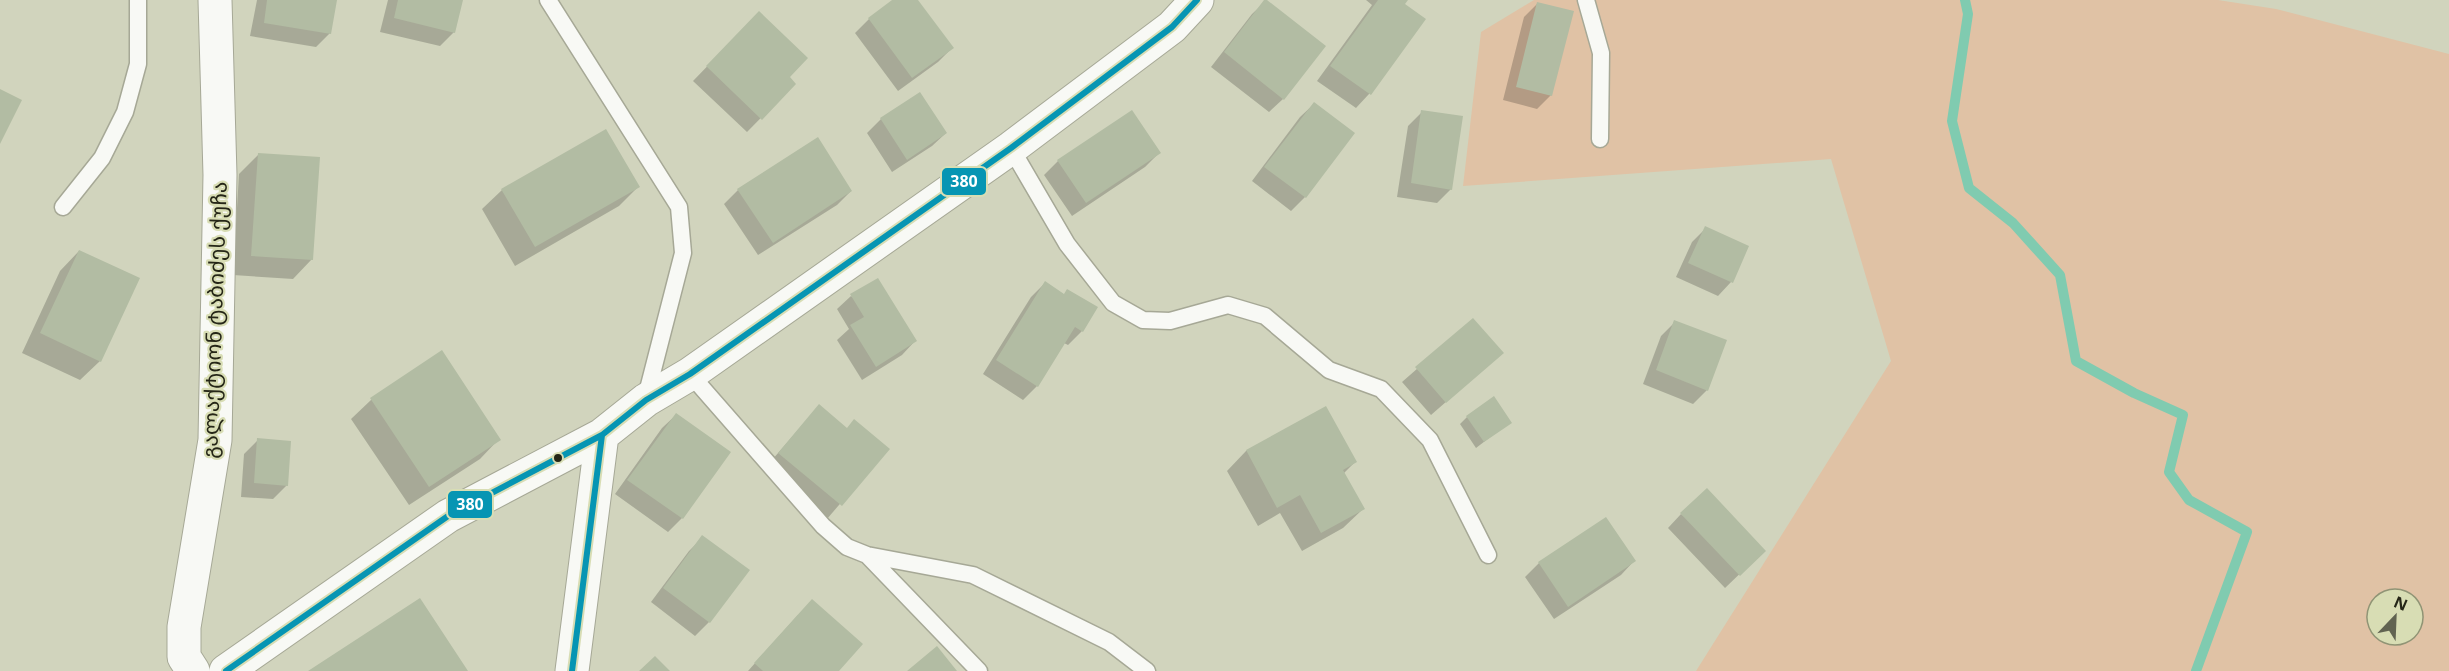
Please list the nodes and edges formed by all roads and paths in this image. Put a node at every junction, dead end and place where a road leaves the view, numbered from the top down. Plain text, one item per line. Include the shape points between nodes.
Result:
1 (138, 0) edge
2 (216, 0) edge
3 (548, 0) edge
4 (1197, 0) edge
5 (1586, 0) edge
6 (1167, 14) edge
7 (1600, 139) dead end
8 (1011, 148) junction
9 (63, 207) dead end
10 (690, 374) junction
11 (646, 400) junction
12 (602, 435) junction
13 (867, 555) junction
14 (1488, 555) dead end
15 (193, 671) edge
16 (226, 671) edge
17 (572, 671) edge
18 (979, 671) edge
19 (1147, 671) edge

1 - 9 lane via 138,64 125,112 102,158
2 - 15 street, გალაქტიონ ტაბიძეს ქუჩა via 220,175 215,440 184,627 184,657
3 - 11 lane via 678,207 683,253
4 - 6 street
5 - 7 lane via 1601,53
6 - 8 street
8 - 10 street
8 - 14 lane via 1067,244 1113,303 1143,320 1170,321 1228,305 1256,313 1265,316 1329,370 1381,388 1430,440
10 - 11 street
10 - 13 lane via 823,526 847,547
11 - 12 street
12 - 16 street via 448,516
12 - 17 street
13 - 18 lane
13 - 19 lane via 973,575 1109,642

